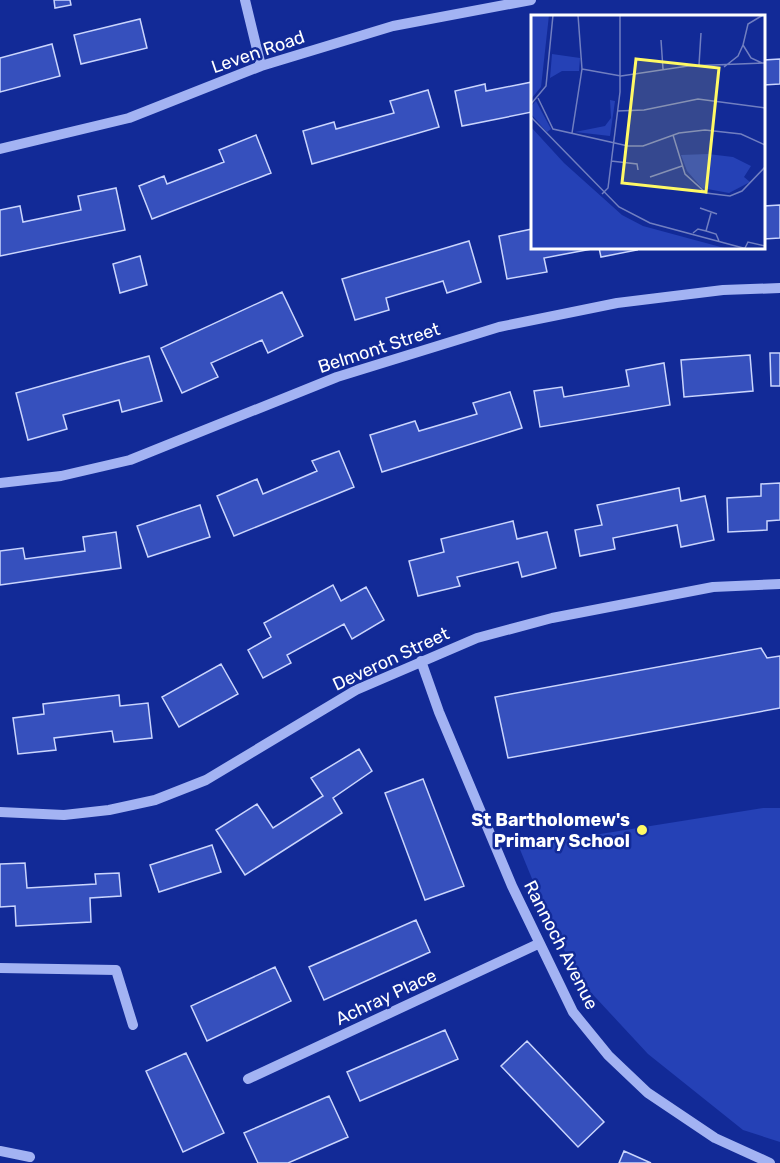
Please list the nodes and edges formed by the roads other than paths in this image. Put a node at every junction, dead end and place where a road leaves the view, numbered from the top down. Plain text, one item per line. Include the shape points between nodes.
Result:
1 (245, 0) edge
2 (531, 0) edge
3 (261, 66) junction
4 (0, 149) edge
5 (780, 288) edge
6 (0, 483) edge
7 (780, 584) edge
8 (421, 661) junction
9 (0, 812) edge
10 (538, 944) junction
11 (0, 968) edge
12 (133, 1025) dead end
13 (248, 1079) dead end
14 (0, 1151) edge
15 (30, 1157) dead end
16 (770, 1163) edge

1 - 3 street
2 - 3 street, Leven Road via 393,26
3 - 4 street, Leven Road via 129,118
5 - 6 street, Belmont Street via 723,290 617,303 499,327 337,377 130,460 61,476
7 - 8 street, Deveron Street via 713,587 552,618 477,638
8 - 9 street, Deveron Street via 356,690 207,780 155,800 64,815
8 - 10 street, Rannoch Avenue
10 - 13 street, Achray Place
10 - 16 street, Rannoch Avenue via 573,1012 608,1055 648,1093 715,1138
11 - 12 street via 116,970
14 - 15 street

